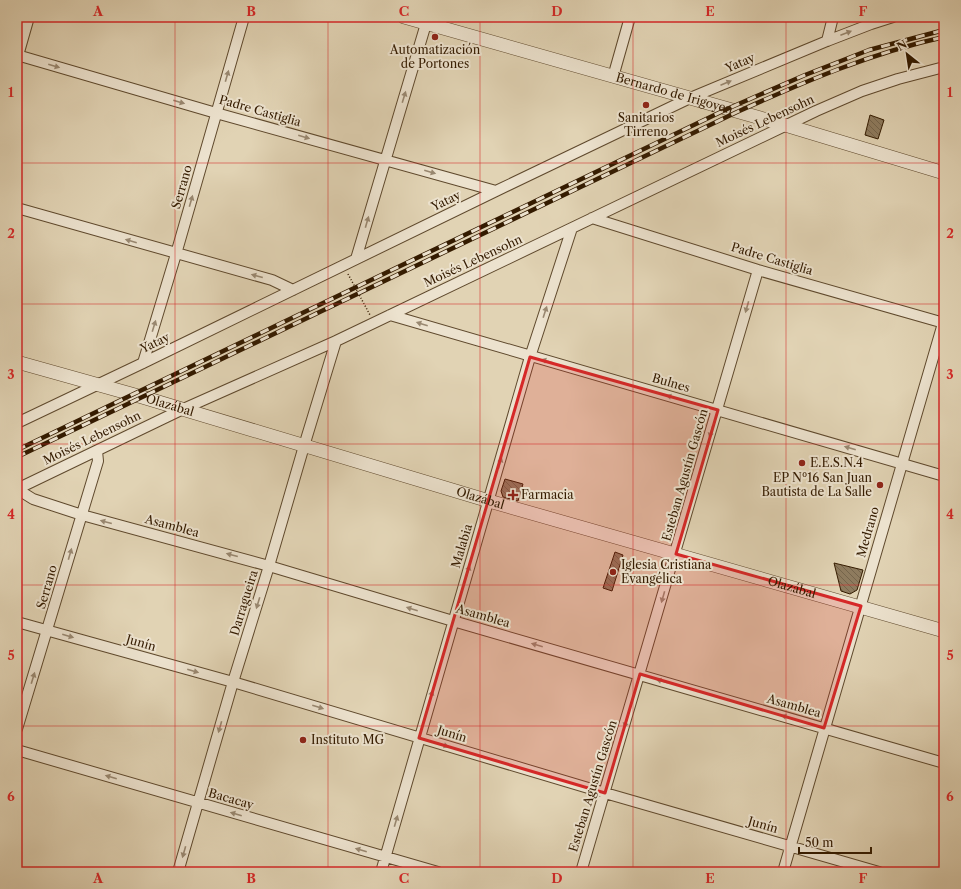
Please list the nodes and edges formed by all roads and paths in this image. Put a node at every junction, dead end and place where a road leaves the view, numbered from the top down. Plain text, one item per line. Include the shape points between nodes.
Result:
1 (30, 17) edge
2 (244, 17) edge
3 (404, 17) edge
4 (630, 17) edge
5 (833, 17) edge
6 (893, 17) edge
7 (427, 20) edge
8 (826, 41) junction
9 (17, 56) edge
10 (944, 67) edge
11 (613, 77) junction
12 (690, 98) junction
13 (216, 112) junction
14 (785, 125) junction
15 (385, 160) junction
16 (944, 173) edge
17 (496, 191) junction
18 (17, 208) edge
19 (592, 218) junction
20 (572, 228) junction
21 (176, 254) junction
22 (356, 259) junction
23 (344, 265) junction
24 (758, 270) junction
25 (293, 290) junction
26 (390, 315) junction
27 (944, 322) edge
28 (374, 323) junction
29 (336, 341) junction
30 (530, 356) junction
31 (17, 362) edge
32 (143, 363) junction
33 (98, 385) junction
34 (181, 410) junction
35 (718, 410) junction
36 (17, 423) edge
37 (304, 446) junction
38 (97, 451) junction
39 (901, 463) junction
40 (944, 476) edge
41 (17, 489) edge
42 (489, 501) junction
43 (82, 515) junction
44 (676, 554) junction
45 (269, 566) junction
46 (861, 606) junction
47 (453, 621) junction
48 (17, 622) edge
49 (48, 630) junction
50 (944, 631) edge
51 (640, 674) junction
52 (233, 682) junction
53 (824, 728) junction
54 (17, 729) edge
55 (419, 738) junction
56 (17, 750) edge
57 (944, 763) edge
58 (605, 793) junction
59 (198, 803) junction
60 (790, 846) junction
61 (386, 857) junction
62 (178, 872) edge
63 (381, 872) edge
64 (438, 872) edge
65 (581, 872) edge
66 (783, 872) edge
67 (879, 872) edge

1 - 9 street
13 -> 2 street, Serrano
3 - 7 street, Bernardo de Irigoyen
4 - 11 street
5 - 8 street
8 -> 6 street, Yatay
7 - 11 street, Bernardo de Irigoyen
15 -> 7 street
12 -> 8 street, Yatay
9 -> 13 street, Padre Castiglia
10 - 14 street, Moisés Lebensohn via 862,91
11 - 12 street, Bernardo de Irigoyen
12 - 14 street, Bernardo de Irigoyen
12 - 17 street, Yatay
13 -> 15 street, Padre Castiglia
21 -> 13 street, Serrano
14 - 16 street, Bernardo de Irigoyen
14 - 19 street, Moisés Lebensohn
15 -> 17 street, Padre Castiglia
22 -> 15 street
17 - 22 street, Yatay
21 -> 18 street
19 - 20 street, Moisés Lebensohn
19 - 24 street, Padre Castiglia
20 - 26 street, Moisés Lebensohn
30 -> 20 street, Malabia
25 -> 21 street via 272,280
32 -> 21 street, Serrano
22 - 23 street, Yatay
23 - 25 street, Yatay
23 - 28 path
24 - 27 street, Padre Castiglia
24 -> 35 street, Esteban Agustín Gascón
25 - 32 street, Yatay
26 - 28 street, Moisés Lebensohn
30 -> 26 street, Bulnes
27 - 39 street, Medrano
28 - 29 street, Moisés Lebensohn
29 - 34 street, Moisés Lebensohn
29 - 37 street, Darragueira
35 -> 30 street, Bulnes
42 -> 30 street, Malabia
31 - 33 street, Olazábal
32 - 33 street, Yatay
33 - 34 street, Olazábal
33 - 36 street, Yatay
34 - 37 street, Olazábal
34 - 38 street, Moisés Lebensohn
39 -> 35 street, Bulnes
35 -> 44 street, Esteban Agustín Gascón
37 - 42 street, Olazábal
37 - 45 street, Darragueira
38 - 41 street, Moisés Lebensohn
38 - 43 street, Serrano via 98,461
39 - 40 street, Bulnes
39 - 46 street, Medrano
41 - 43 street, Asamblea via 33,499
42 - 44 street, Olazábal
47 -> 42 street, Malabia
45 -> 43 street, Asamblea
49 -> 43 street, Serrano
44 - 46 street, Olazábal
44 -> 51 street, Esteban Agustín Gascón
47 -> 45 street, Asamblea
45 -> 52 street, Darragueira
46 - 50 street, Olazábal
46 - 53 street, Medrano
51 -> 47 street, Asamblea
55 -> 47 street, Malabia
48 - 49 street, Junín
49 -> 52 street, Junín
54 -> 49 street, Serrano
53 -> 51 street, Asamblea
51 -> 58 street, Esteban Agustín Gascón
52 -> 55 street, Junín
52 -> 59 street, Darragueira
53 - 57 street, Asamblea
53 - 60 street, Medrano
55 -> 58 street, Junín
61 -> 55 street, Malabia
59 -> 56 street, Bacacay
58 - 60 street, Junín
58 - 65 street, Esteban Agustín Gascón
61 -> 59 street, Bacacay
59 -> 62 street, Darragueira
60 - 66 street, Medrano
60 - 67 street, Junín
61 - 63 street, Malabia
61 - 64 street, Bacacay

